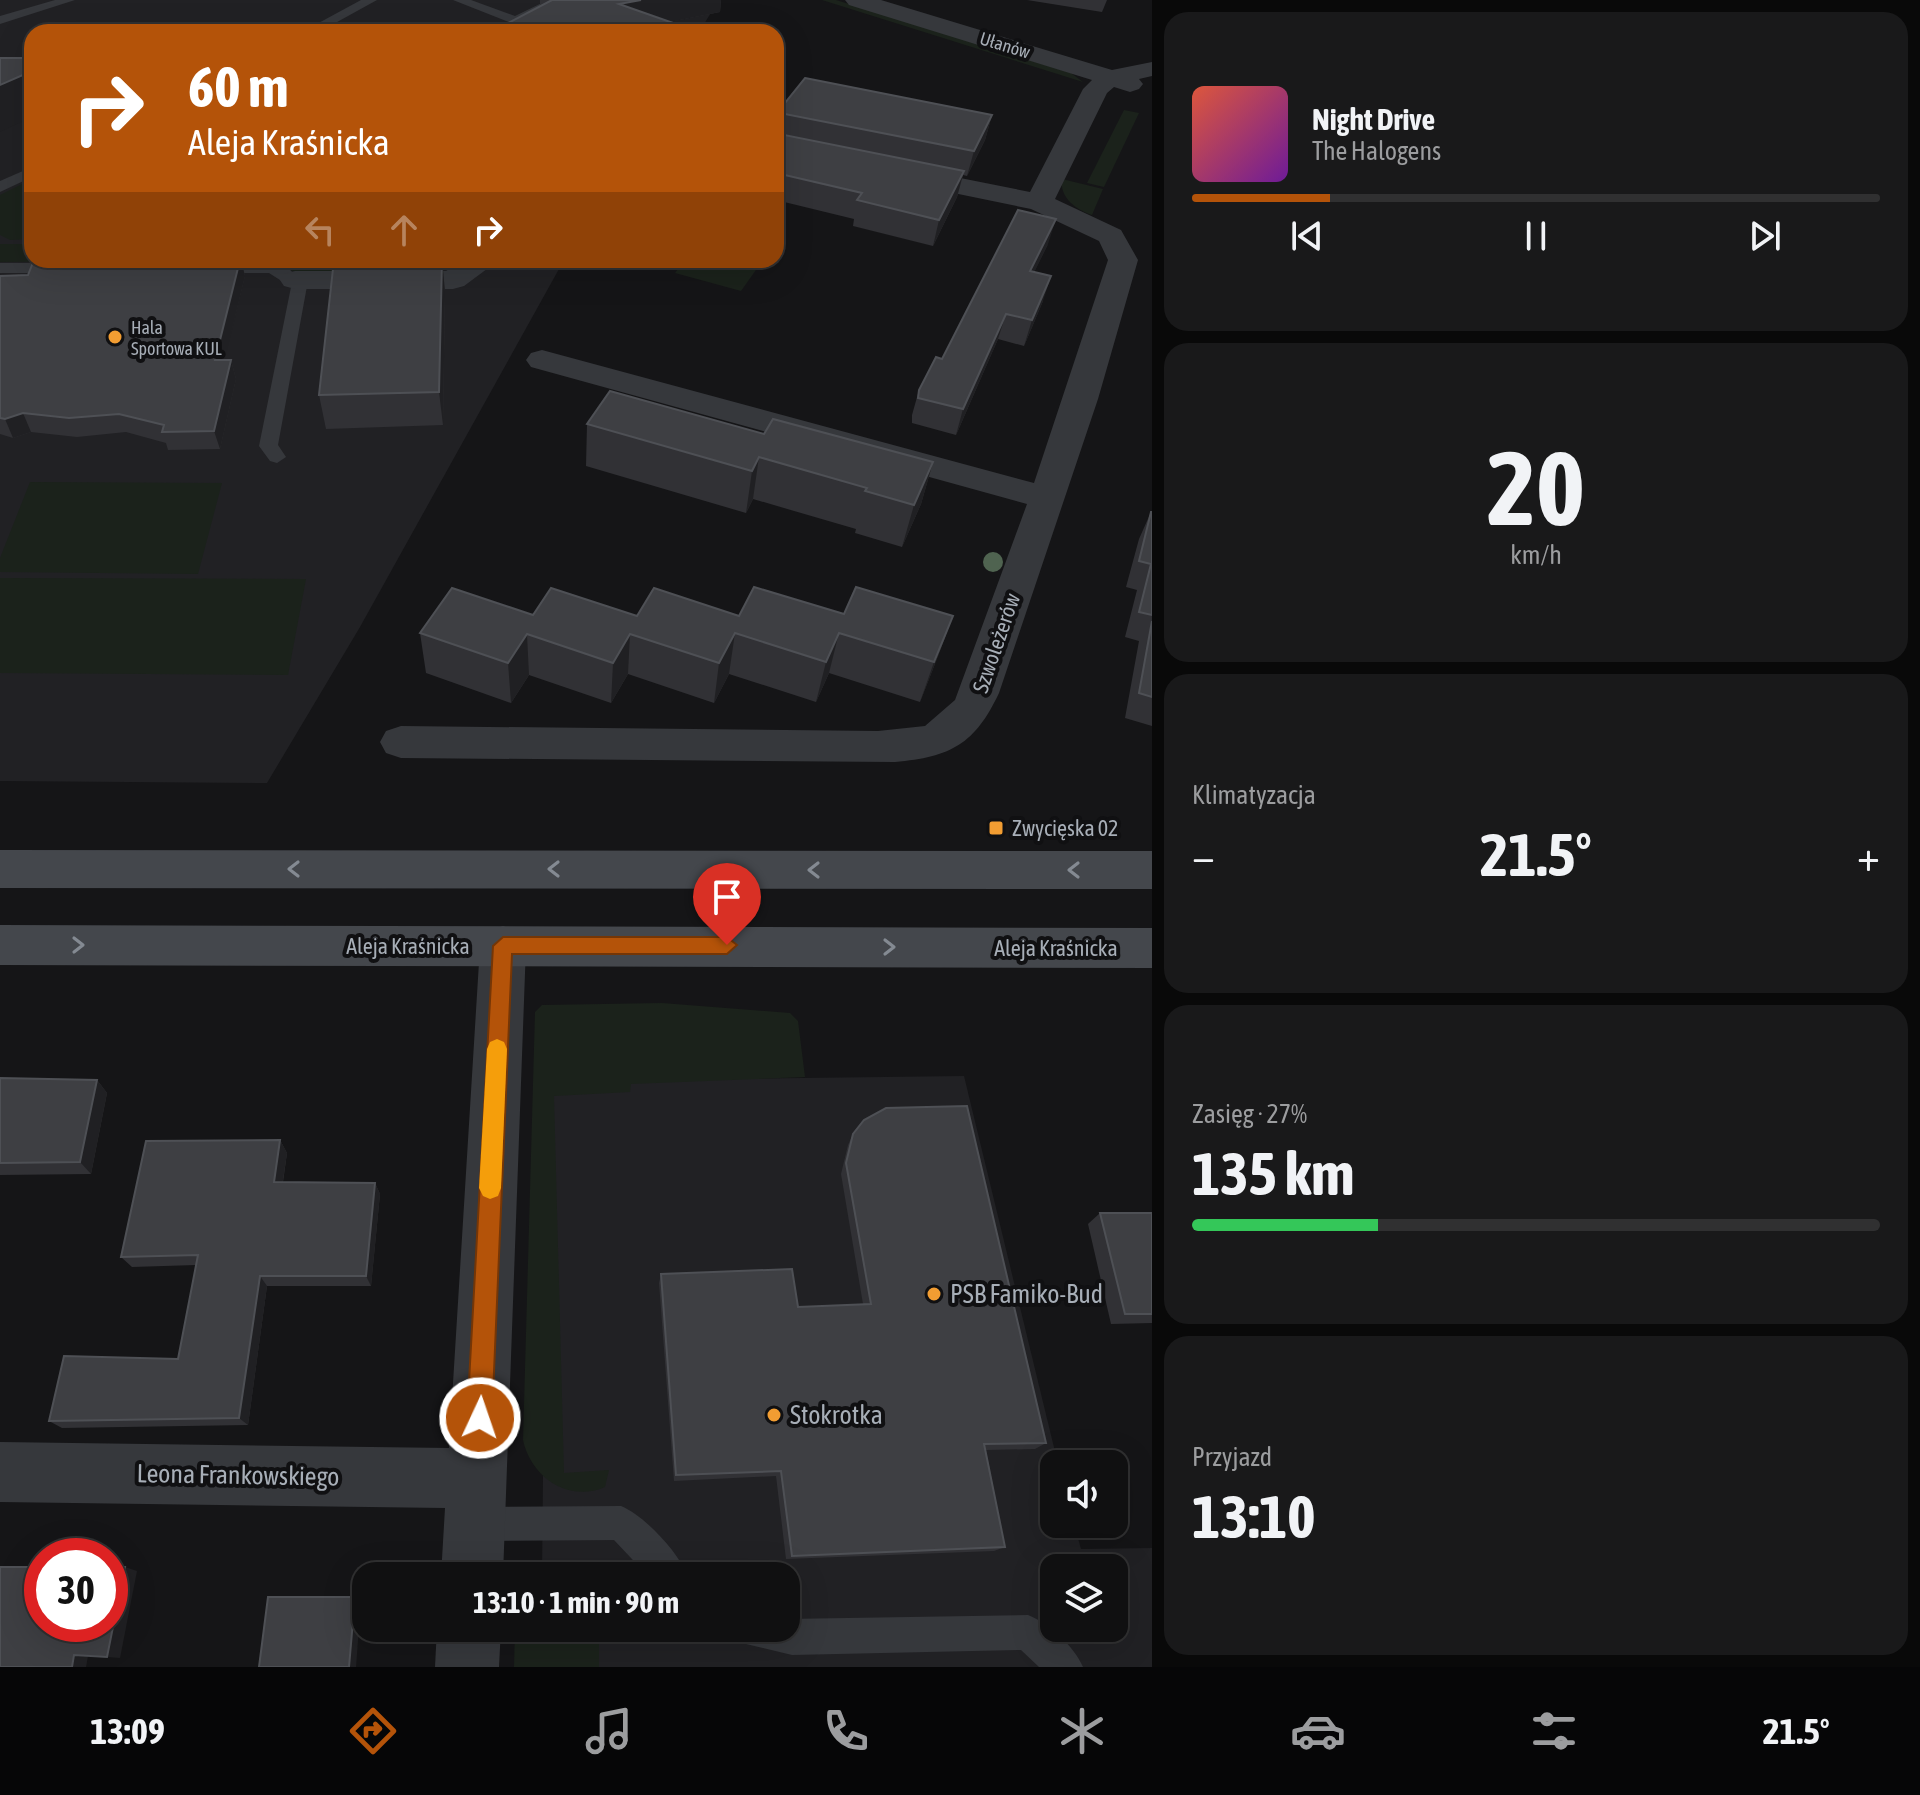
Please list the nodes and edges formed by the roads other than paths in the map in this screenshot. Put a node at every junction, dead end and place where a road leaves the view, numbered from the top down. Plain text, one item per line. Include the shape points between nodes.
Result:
1 (69, 0) edge
2 (371, 0) edge
3 (459, 0) edge
4 (558, 0) edge
5 (857, 0) edge
6 (0, 20) edge
7 (324, 24) edge
8 (1152, 69) edge
9 (1111, 78) junction
10 (1152, 91) edge
11 (866, 167) edge
12 (24, 175) edge
13 (0, 187) edge
14 (1039, 202) junction
15 (0, 268) edge
16 (79, 268) edge
17 (189, 268) edge
18 (472, 268) edge
19 (295, 280) junction
20 (542, 360) dead end
21 (277, 457) dead end
22 (1047, 498) junction
23 (401, 742) dead end
24 (0, 869) edge
25 (1152, 870) edge
26 (0, 945) edge
27 (503, 946) junction
28 (1152, 948) edge
29 (0, 1472) edge
30 (476, 1501) junction
31 (473, 1562) edge
32 (658, 1562) edge
33 (800, 1638) edge
34 (468, 1642) edge
35 (467, 1667) edge
36 (1065, 1667) edge

1 - 6 lane
2 - 7 lane
3 - 4 lane via 516,21
5 - 9 street, Ułanów
8 - 9 street
9 - 10 street, Ułanów
9 - 14 street via 1096,89
11 - 14 street, Szwoleżerów
12 - 13 lane
14 - 22 street, Szwoleżerów via 1111,236 1123,260
15 - 16 lane
17 - 19 lane via 268,268
18 - 19 street via 453,280
19 - 21 lane via 299,286 268,446
20 - 22 street
22 - 23 street, Szwoleżerów via 972,712 939,740 878,747
25 -> 24 main road
26 -> 27 main road, Aleja Kraśnicka
27 -> 28 main road, Aleja Kraśnicka
27 - 30 street
29 - 30 street, Leona Frankowskiego
30 - 31 street
30 - 32 lane via 621,1523
33 - 36 lane via 1028,1632
34 - 35 street

